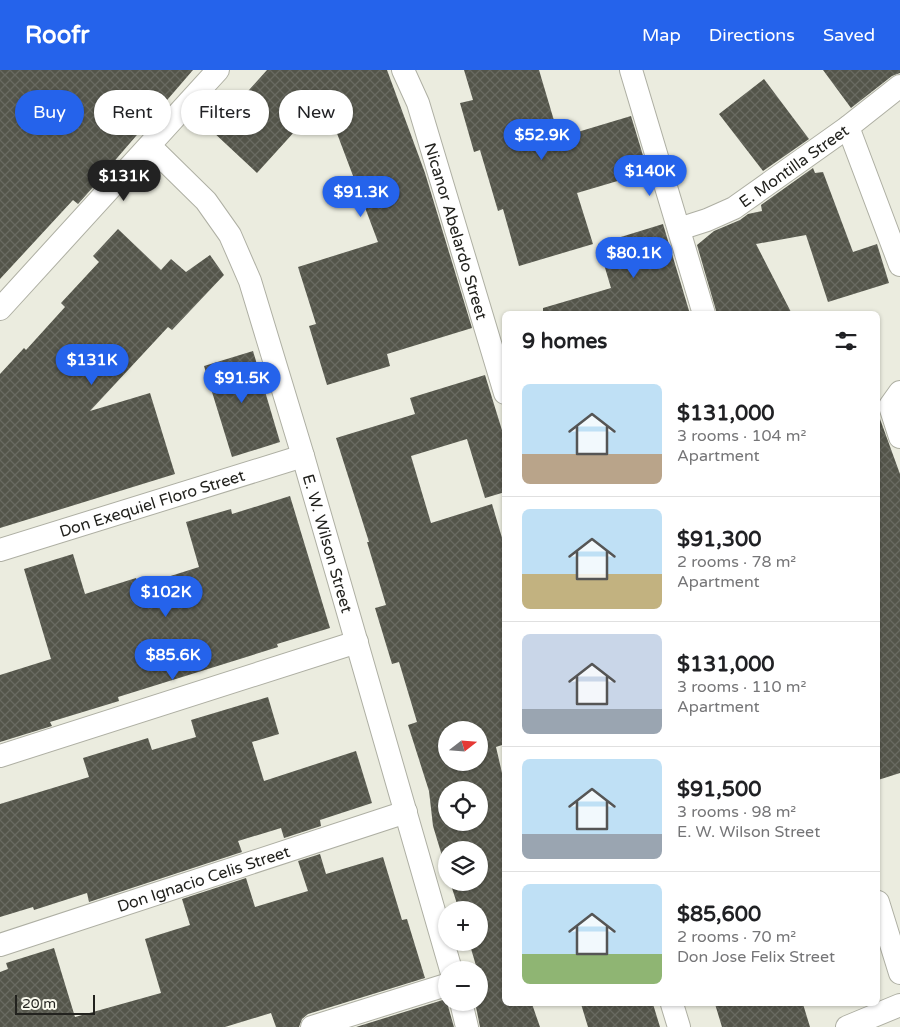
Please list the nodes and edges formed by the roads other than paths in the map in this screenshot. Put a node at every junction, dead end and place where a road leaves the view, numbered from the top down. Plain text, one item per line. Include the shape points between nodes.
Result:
1 (218, 70) edge
2 (403, 70) edge
3 (631, 70) edge
4 (900, 86) edge
5 (848, 126) junction
6 (150, 146) junction
7 (679, 229) junction
8 (900, 265) edge
9 (0, 309) edge
10 (703, 311) edge
11 (502, 383) edge
12 (900, 392) edge
13 (900, 437) edge
14 (303, 456) junction
15 (0, 550) edge
16 (357, 642) junction
17 (0, 756) edge
18 (406, 812) junction
19 (880, 908) edge
20 (0, 945) edge
21 (448, 961) edge
22 (900, 973) edge
23 (438, 988) edge
24 (673, 1006) edge
25 (900, 1006) edge
26 (464, 1011) edge
27 (312, 1027) edge
28 (468, 1027) edge
29 (679, 1027) edge
30 (847, 1027) edge

1 - 6 street
2 - 11 street, Nicanor Abelardo Street via 418,103
3 - 7 street
4 - 5 street, E. Montilla Street
5 - 7 street, E. Montilla Street via 734,208
5 - 8 street
6 - 9 street
6 - 14 street, E. W. Wilson Street via 206,201 230,236 250,281
7 - 10 street
12 - 13 street via 890,406
14 - 15 street, Don Exequiel Floro Street
14 - 16 street, E. W. Wilson Street
16 - 17 street
16 - 18 street, E. W. Wilson Street
18 - 20 street, Don Ignacio Celis Street
18 - 21 street, E. W. Wilson Street
19 - 22 street
23 - 27 street
24 - 29 street
25 - 30 street
26 - 28 street

